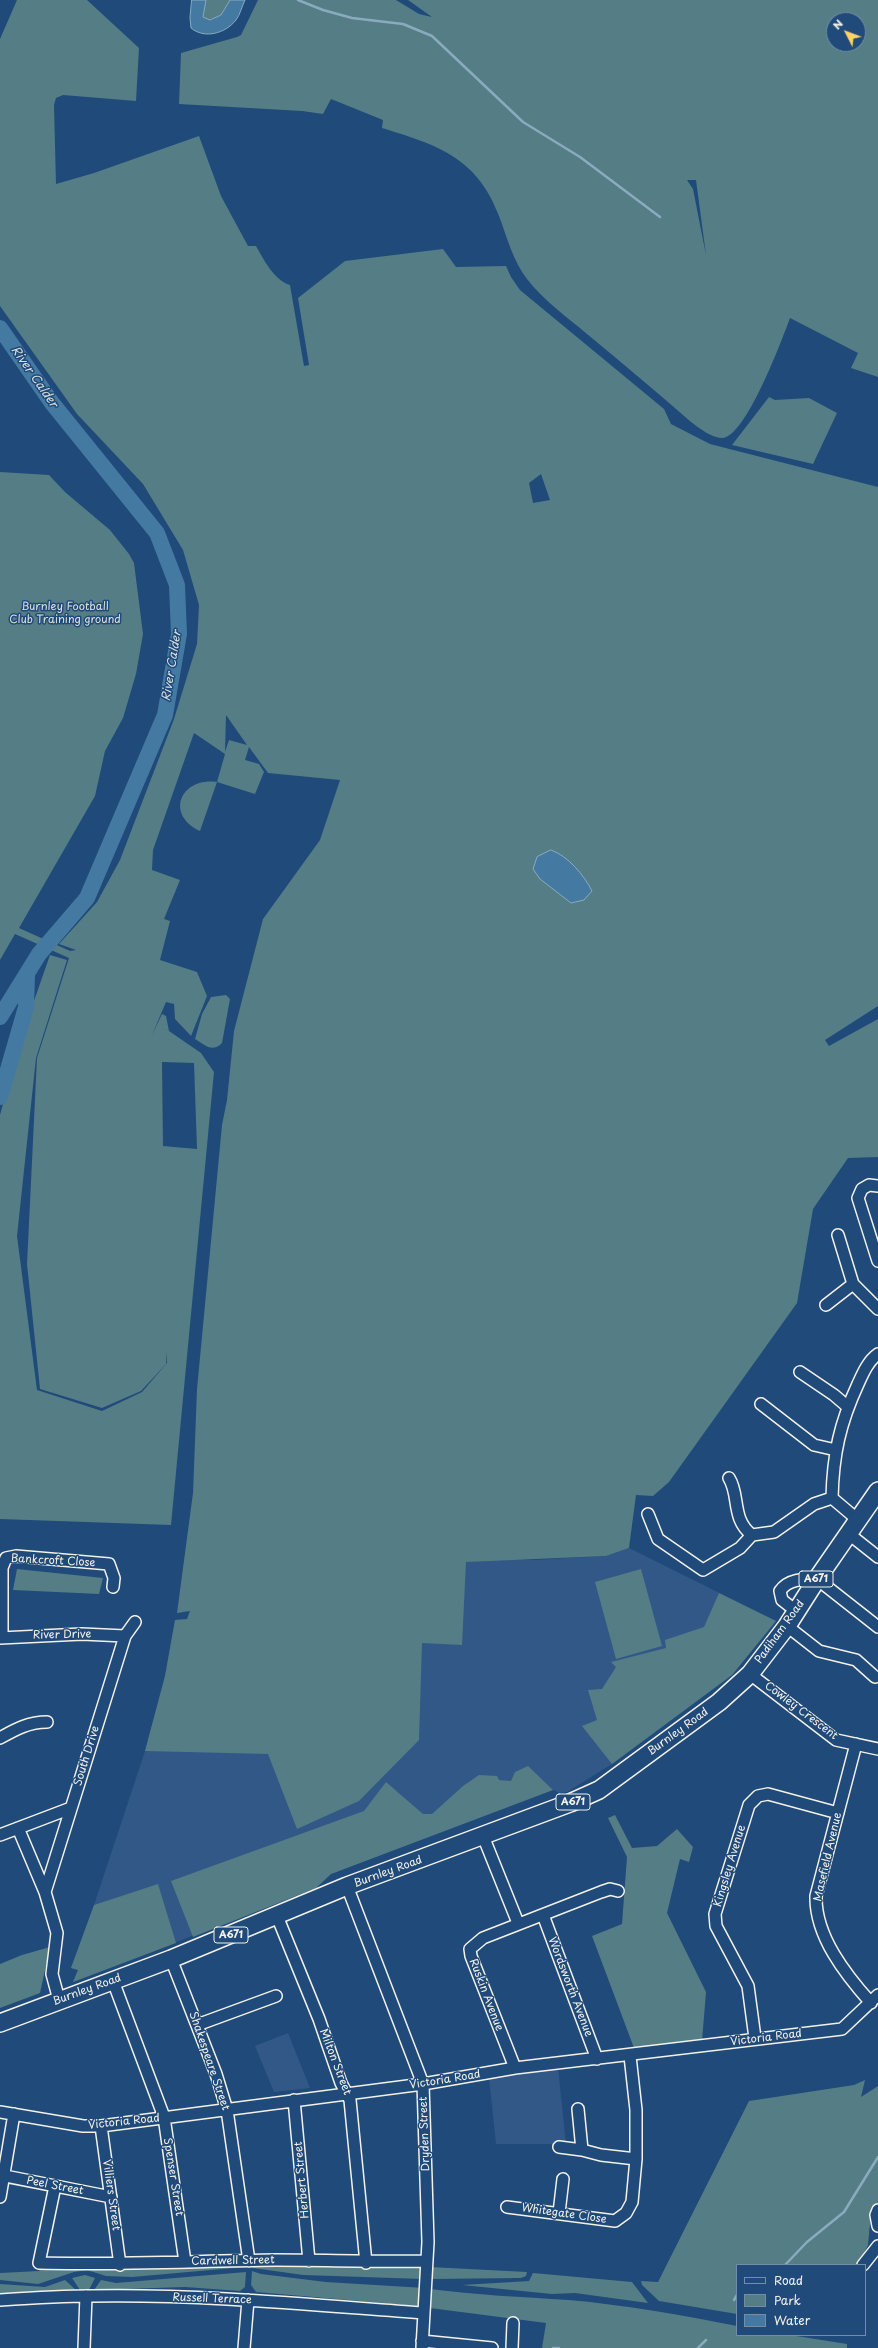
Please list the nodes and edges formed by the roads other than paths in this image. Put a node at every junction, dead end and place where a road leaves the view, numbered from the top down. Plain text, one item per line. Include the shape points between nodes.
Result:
1 (878, 1186) edge
2 (838, 1235) dead end
3 (878, 1261) edge
4 (853, 1284) junction
5 (826, 1305) dead end
6 (878, 1309) edge
7 (878, 1354) edge
8 (800, 1372) dead end
9 (761, 1404) dead end
10 (848, 1407) junction
11 (836, 1450) junction
12 (729, 1478) dead end
13 (878, 1491) edge
14 (832, 1498) junction
15 (648, 1514) dead end
16 (858, 1520) junction
17 (849, 1534) junction
18 (752, 1535) junction
19 (878, 1557) edge
20 (817, 1578) junction
21 (113, 1587) dead end
22 (796, 1611) junction
23 (135, 1622) dead end
24 (787, 1626) junction
25 (878, 1626) edge
26 (124, 1636) junction
27 (1, 1637) edge
28 (750, 1674) junction
29 (876, 1677) dead end
30 (48, 1722) dead end
31 (0, 1738) edge
32 (856, 1744) junction
33 (878, 1749) edge
34 (71, 1808) junction
35 (838, 1813) junction
36 (18, 1828) junction
37 (0, 1835) edge
38 (483, 1836) junction
39 (347, 1886) junction
40 (618, 1891) dead end
41 (45, 1892) junction
42 (543, 1915) junction
43 (277, 1916) junction
44 (518, 1923) junction
45 (171, 1959) junction
46 (113, 1981) junction
47 (276, 1996) dead end
48 (874, 1999) edge
49 (59, 2000) junction
50 (0, 2023) edge
51 (197, 2025) junction
52 (755, 2038) junction
53 (630, 2056) junction
54 (597, 2059) junction
55 (515, 2068) junction
56 (423, 2084) junction
57 (347, 2093) junction
58 (294, 2100) junction
59 (578, 2109) dead end
60 (227, 2110) junction
61 (0, 2112) edge
62 (14, 2114) junction
63 (164, 2117) junction
64 (101, 2126) junction
65 (560, 2147) dead end
66 (582, 2150) junction
67 (636, 2160) junction
68 (2, 2176) edge
69 (563, 2179) dead end
70 (55, 2186) junction
71 (111, 2196) junction
72 (0, 2197) edge
73 (508, 2207) dead end
74 (878, 2210) edge
75 (559, 2213) junction
76 (878, 2226) edge
77 (878, 2246) edge
78 (249, 2261) junction
79 (309, 2261) junction
80 (427, 2261) junction
81 (185, 2262) junction
82 (366, 2263) junction
83 (864, 2264) edge
84 (120, 2265) junction
85 (86, 2296) junction
86 (0, 2300) edge
87 (248, 2300) junction
88 (423, 2313) junction
89 (513, 2323) dead end
90 (422, 2344) edge
91 (84, 2348) edge
92 (244, 2348) edge
93 (492, 2348) edge
94 (512, 2348) edge

1 - 3 street via 869,1185 862,1190 858,1198
2 - 4 street
4 - 5 street
4 - 6 street
7 - 10 street via 871,1359
8 - 10 street via 834,1394
9 - 11 street via 814,1445
10 - 11 street via 840,1427
11 - 14 street
12 - 18 street via 733,1484 735,1505 745,1530
13 - 16 main road, Padiham Road / A671
14 - 16 street
14 - 18 street via 814,1504 774,1532
15 - 18 street via 658,1539 703,1570 740,1548
16 - 17 main road, Padiham Road / A671
17 - 19 street
17 - 20 main road, Padiham Road / A671
20 - 22 main road, Padiham Road / A671
20 - 22 street via 785,1584 780,1591 782,1600
20 - 25 street
21 - 27 street, Bankcroft Close via 114,1578 109,1564 6,1558 2,1568
22 - 24 main road, Padiham Road / A671
23 - 26 street, South Drive
24 - 28 main road, Padiham Road / A671
24 - 29 street via 819,1651 856,1660
26 - 27 street, River Drive via 82,1634
26 - 34 street, South Drive
28 - 32 street, Cowley Crescent via 836,1740
28 - 38 main road, Burnley Road / A671 via 719,1702 600,1790
30 - 31 street via 35,1722
32 - 33 street, Cowley Crescent
32 - 35 street, Masefield Avenue
34 - 36 street
34 - 41 street, South Drive
35 - 48 street, Masefield Avenue via 816,1896 816,1909 844,1972
35 - 52 street, Kingsley Avenue via 768,1794 758,1796 749,1805 715,1914 716,1926 748,1986
36 - 37 street
36 - 41 street
38 - 39 main road, Burnley Road / A671
38 - 44 street
39 - 43 main road, Burnley Road / A671
39 - 56 street, Dryden Street
40 - 42 street via 610,1889
41 - 49 street via 57,1933 52,1974
42 - 44 street
42 - 54 street, Wordsworth Avenue
43 - 45 main road, Burnley Road / A671
43 - 57 street, Milton Street
44 - 55 street, Ruskin Avenue via 483,1938 470,1949
45 - 46 main road, Burnley Road / A671
45 - 51 street, Shakespeare Street
46 - 49 main road, Burnley Road / A671
46 - 63 street, Spenser Street
47 - 51 street
48 - 52 street, Victoria Road via 842,2029
49 - 50 main road, Burnley Road / A671
51 - 60 street, Shakespeare Street
52 - 53 street, Victoria Road
53 - 54 street, Victoria Road
53 - 67 street, Whitegate Close via 636,2110
54 - 55 street, Victoria Road
55 - 56 street, Victoria Road
56 - 57 street, Victoria Road
56 - 80 street, Dryden Street
57 - 58 street, Victoria Road
57 - 82 street, Milton Street via 355,2136
58 - 60 street, Victoria Road
58 - 79 street, Herbert Street
59 - 66 street
60 - 63 street, Victoria Road
60 - 78 street, Shakespeare Street
61 - 62 street, Victoria Road
62 - 64 street, Victoria Road via 83,2126
62 - 68 street
63 - 64 street, Victoria Road
63 - 81 street, Spenser Street
64 - 71 street, Villiers Street
65 - 66 street
66 - 67 street
67 - 75 street, Whitegate Close via 632,2202 626,2213 615,2221
68 - 70 street, Peel Street
68 - 72 street
69 - 75 street
70 - 71 street, Peel Street
70 - 84 street, Cardwell Street via 39,2263
71 - 84 street, Villiers Street
73 - 75 street, Whitegate Close
74 - 76 street
77 - 83 street
78 - 79 street, Cardwell Street
78 - 81 street, Cardwell Street
79 - 82 street, Cardwell Street
80 - 82 street, Cardwell Street
80 - 88 street, Dryden Street
81 - 84 street, Cardwell Street
85 - 86 street, Russell Terrace
85 - 87 street, Russell Terrace
85 - 91 street
87 - 88 street, Russell Terrace
87 - 92 street
88 - 90 street, Dryden Street
89 - 94 street
90 - 93 street

